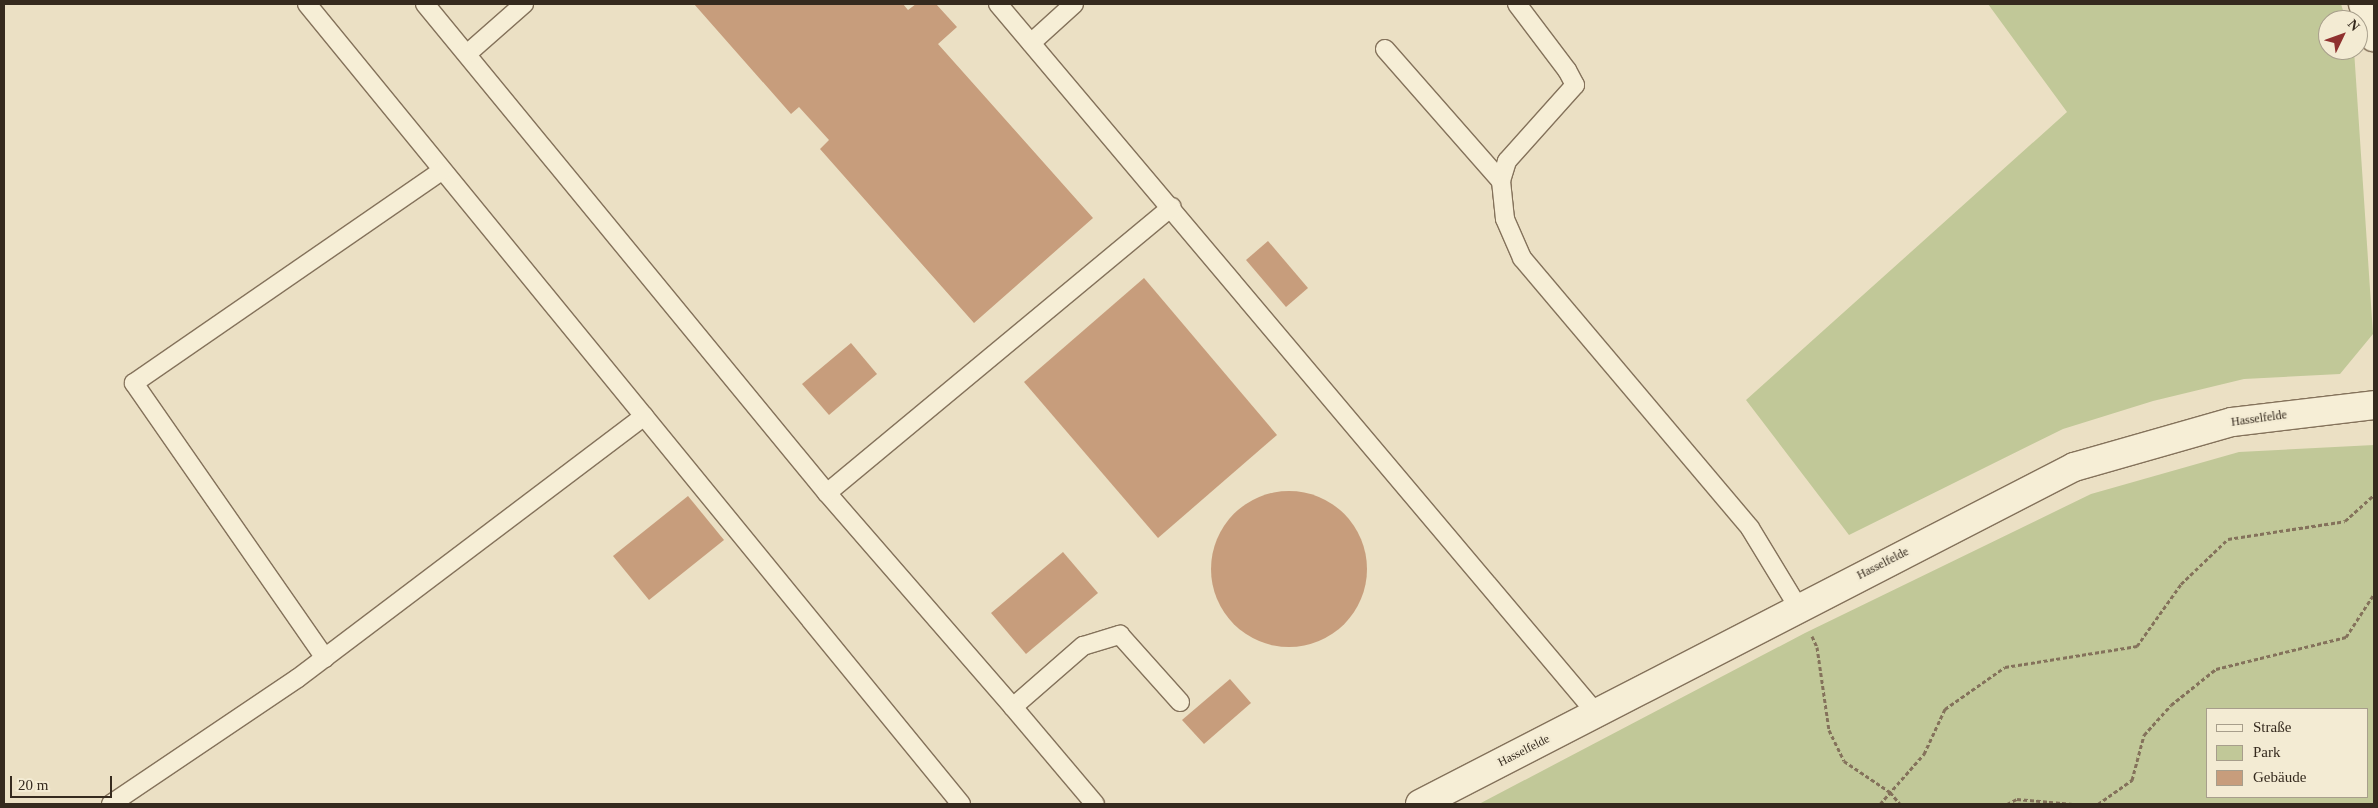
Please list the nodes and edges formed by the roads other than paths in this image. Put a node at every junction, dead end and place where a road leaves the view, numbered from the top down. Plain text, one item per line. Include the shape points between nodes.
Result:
1 (307, 4) edge
2 (426, 4) edge
3 (524, 4) edge
4 (998, 4) edge
5 (1074, 4) edge
6 (1517, 4) edge
7 (2363, 4) edge
8 (2374, 37) edge
9 (1031, 43) junction
10 (1385, 49) dead end
11 (467, 54) junction
12 (441, 171) junction
13 (1501, 181) junction
14 (1172, 207) junction
15 (2374, 405) edge
16 (644, 416) junction
17 (827, 493) junction
18 (1798, 607) junction
19 (325, 658) junction
20 (1180, 702) dead end
21 (1013, 707) junction
22 (1596, 713) junction
23 (111, 804) edge
24 (961, 804) edge
25 (1095, 804) edge
26 (1420, 804) edge

1 - 12 lane
2 - 11 lane
3 - 11 lane
4 - 9 lane
5 - 9 lane
6 - 13 lane via 1567,70 1574,85 1507,161
7 - 8 street
9 - 14 lane
10 - 13 lane
11 - 17 lane
12 - 16 lane
12 - 19 lane via 134,383
13 - 18 lane via 1505,219 1522,258 1750,528
14 - 17 lane
14 - 22 lane
15 - 18 street, Hasselfelde via 2232,422 2074,467
16 - 19 lane
16 - 24 lane
17 - 21 lane
18 - 22 street, Hasselfelde
19 - 23 lane
20 - 21 lane via 1120,635 1083,646
21 - 25 lane
22 - 26 street, Hasselfelde

